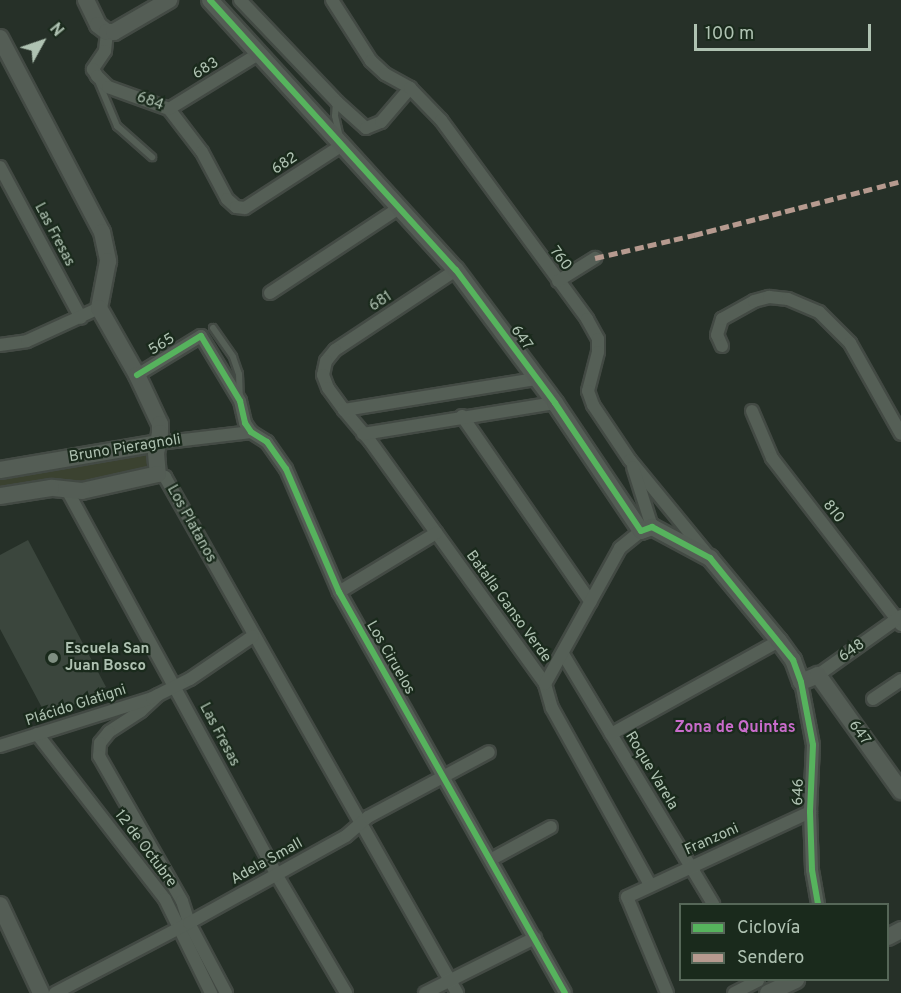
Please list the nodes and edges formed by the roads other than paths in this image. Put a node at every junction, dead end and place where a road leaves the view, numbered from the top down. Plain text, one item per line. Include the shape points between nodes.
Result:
1 (86, 0) edge
2 (169, 0) edge
3 (210, 0) edge
4 (240, 0) edge
5 (332, 0) edge
6 (107, 32) junction
7 (0, 38) edge
8 (258, 54) junction
9 (97, 76) junction
10 (410, 88) junction
11 (337, 102) junction
12 (169, 109) junction
13 (341, 146) junction
14 (152, 157) dead end
15 (0, 167) edge
16 (245, 207) joint
17 (399, 208) junction
18 (595, 258) dead end
19 (456, 270) junction
20 (558, 281) junction
21 (270, 292) dead end
22 (99, 308) junction
23 (81, 318) junction
24 (213, 328) dead end
25 (0, 345) edge
26 (722, 346) dead end
27 (326, 361) joint
28 (137, 375) junction
29 (536, 379) junction
30 (240, 401) junction
31 (555, 403) junction
32 (344, 410) junction
33 (752, 411) dead end
34 (462, 416) junction
35 (250, 432) junction
36 (363, 434) junction
37 (901, 434) edge
38 (158, 443) junction
39 (630, 460) junction
40 (0, 470) edge
41 (158, 474) junction
42 (67, 489) junction
43 (0, 496) edge
44 (646, 529) junction
45 (436, 533) junction
46 (710, 558) junction
47 (339, 592) junction
48 (591, 602) junction
49 (900, 620) edge
50 (253, 636) junction
51 (779, 641) junction
52 (563, 654) junction
53 (818, 675) junction
54 (901, 680) edge
55 (801, 682) junction
56 (545, 684) junction
57 (177, 687) junction
58 (158, 695) junction
59 (873, 699) dead end
60 (38, 734) junction
61 (611, 734) junction
62 (0, 746) edge
63 (489, 752) dead end
64 (444, 777) junction
65 (901, 791) edge
66 (810, 812) junction
67 (359, 824) junction
68 (551, 827) dead end
69 (492, 859) junction
70 (690, 866) junction
71 (276, 874) junction
72 (650, 885) junction
73 (712, 903) edge
74 (818, 903) edge
75 (0, 905) edge
76 (184, 926) junction
77 (535, 938) junction
78 (450, 981) junction
79 (791, 981) edge
80 (762, 987) edge
81 (40, 993) edge
82 (55, 993) edge
83 (211, 993) edge
84 (226, 993) edge
85 (346, 993) edge
86 (424, 993) edge
87 (457, 993) edge
88 (565, 993) edge
89 (667, 993) edge
90 (734, 993) edge

1 - 6 street via 98,25
2 - 6 street via 114,32
3 - 8 street, 647
4 - 11 street
5 - 10 street, 760 via 371,61
6 - 9 street via 105,51 93,69
7 - 22 street via 102,232 108,261
8 - 12 street, 683
8 - 13 street, 647
9 - 12 street, 684 via 108,87
9 - 14 lane via 117,126
10 - 11 street via 374,126 366,128
10 - 20 street, 760 via 441,120
11 - 13 lane via 335,116
12 - 16 street, 684 via 202,152 227,199 236,207
13 - 16 street, 682
13 - 17 street, 647
15 - 23 street, Las Fresas
17 - 19 street, 647
17 - 21 street
18 - 20 street
19 - 27 street, 681 via 335,350
19 - 29 street, 647
20 - 39 street, 760 via 597,339 598,352 588,391 593,405
22 - 23 street
22 - 28 street, Los Platanos
23 - 25 street via 27,341
24 - 30 lane via 225,343 239,374
26 - 37 street via 718,328 733,311 769,297 803,304 819,312 850,343
27 - 32 street, Batalla Ganso Verde via 325,381
28 - 30 street, 565 via 201,336
28 - 38 street, Los Platanos via 160,424
29 - 31 street, 647
29 - 32 street
30 - 35 street
31 - 34 street
31 - 44 street, 647
32 - 36 street, Batalla Ganso Verde
33 - 49 street, 810 via 772,458
34 - 36 street
34 - 48 street
35 - 38 street, Bruno Pieragnoli
35 - 47 street, Los Ciruelos via 267,442 286,469
36 - 45 street, Batalla Ganso Verde
38 - 40 street, Bruno Pieragnoli
38 - 41 street, Los Platanos
39 - 44 street
39 - 46 street, 760
41 - 42 street, Bruno Pieragnoli via 82,491
41 - 50 street, Los Platanos via 165,477
42 - 43 street, Bruno Pieragnoli
42 - 57 street, Las Fresas
44 - 46 street, 647
44 - 48 street via 620,548
45 - 47 street
45 - 56 street, Batalla Ganso Verde
46 - 51 street, 647
47 - 64 street, Los Ciruelos
48 - 52 street
49 - 53 street, 648
50 - 57 street, Plácido Glatigni
50 - 67 street, Los Platanos
51 - 55 street, 647 via 793,660
51 - 61 street
52 - 56 street
52 - 61 street, Roque Varela
53 - 55 street, 648
53 - 65 street, 647
54 - 59 street
55 - 66 street, 646 via 813,745
56 - 72 street, Batalla Ganso Verde via 552,708
57 - 58 street, Plácido Glatigni
57 - 71 street, Las Fresas
58 - 60 street, Plácido Glatigni
58 - 76 street, 12 de Octubre via 109,732 100,743 99,756 182,901
60 - 62 street, Plácido Glatigni
60 - 76 street, 12 de Octubre
61 - 70 street, Roque Varela
63 - 64 street, Adela Small
64 - 67 street, Adela Small
64 - 69 street, Los Ciruelos
66 - 70 street, Franzoni
66 - 74 street, 646
67 - 71 street, Adela Small via 346,836
67 - 78 street, Los Platanos
68 - 69 street
69 - 77 street, Los Ciruelos
70 - 72 street, Franzoni
70 - 73 street, Roque Varela
71 - 76 street, Adela Small
71 - 85 street, Las Fresas
72 - 89 street, Franzoni via 627,897
75 - 81 street
76 - 82 street, Adela Small
76 - 83 street, 12 de Octubre
76 - 84 street, 12 de Octubre
77 - 78 street
77 - 88 street, Los Ciruelos
78 - 86 street
78 - 87 street, Los Platanos
79 - 80 street
80 - 90 street

